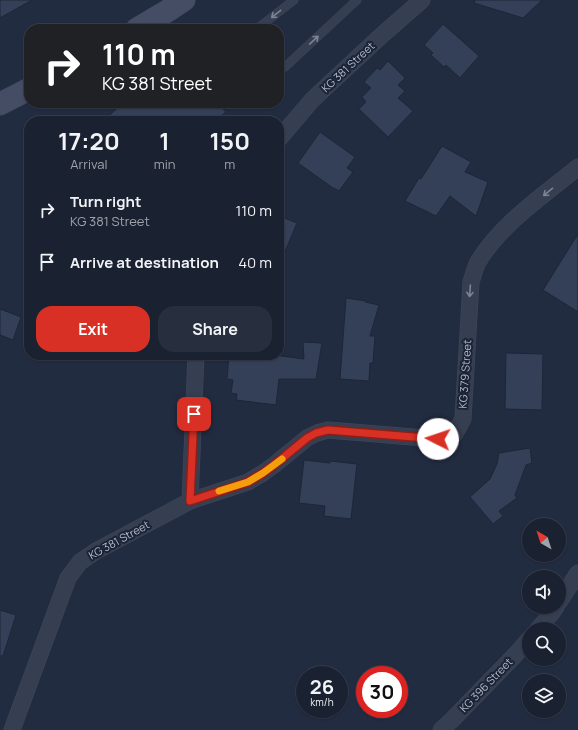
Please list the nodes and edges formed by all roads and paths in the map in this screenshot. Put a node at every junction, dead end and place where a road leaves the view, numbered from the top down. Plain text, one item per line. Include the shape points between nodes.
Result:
1 (184, 0) edge
2 (294, 0) edge
3 (357, 0) edge
4 (422, 0) edge
5 (145, 24) edge
6 (263, 24) edge
7 (285, 66) dead end
8 (24, 92) edge
9 (0, 104) edge
10 (284, 134) edge
11 (578, 167) edge
12 (196, 360) edge
13 (190, 501) junction
14 (578, 573) edge
15 (566, 591) edge
16 (551, 614) edge
17 (544, 622) edge
18 (522, 647) edge
19 (12, 730) edge
20 (441, 730) edge

1 - 5 main road
2 -> 6 lane
7 -> 3 lane
4 - 10 street, KG 381 Street via 312,100
8 - 9 main road
11 -> 13 street, KG 379 Street via 523,212 496,239 478,263 471,282 463,419 454,434 438,439 328,430 316,433 248,482
12 - 13 street
13 - 19 street, KG 381 Street via 96,550 80,562 68,578
14 - 15 street
16 - 17 street
18 - 20 street, KG 396 Street

